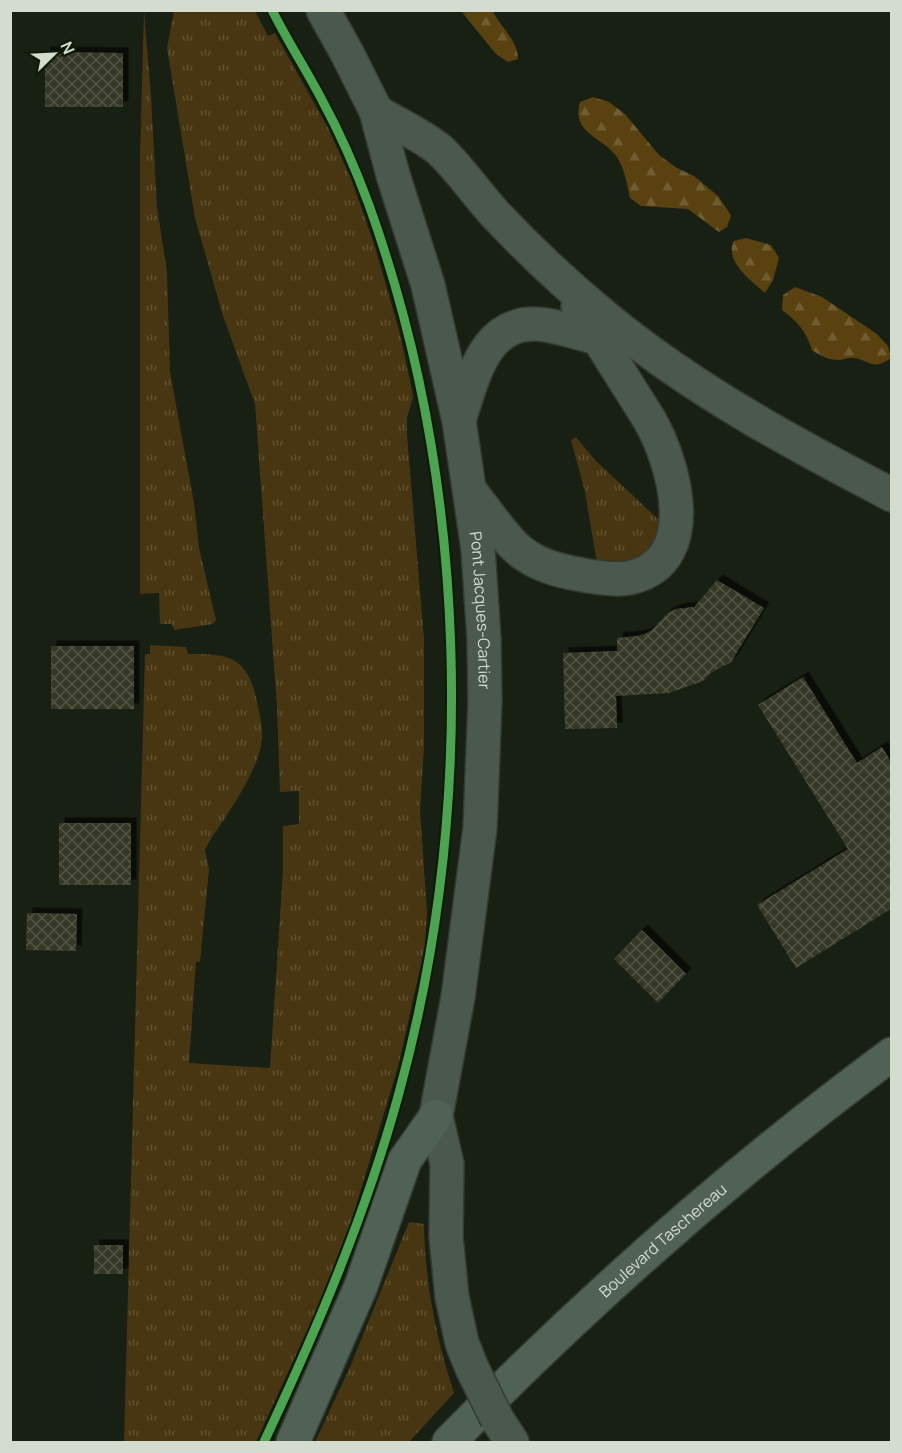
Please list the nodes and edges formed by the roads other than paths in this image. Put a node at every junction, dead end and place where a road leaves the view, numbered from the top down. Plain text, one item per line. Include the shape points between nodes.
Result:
1 (323, 10) edge
2 (376, 111) junction
3 (561, 279) junction
4 (598, 338) junction
5 (646, 350) junction
6 (459, 421) junction
7 (470, 490) junction
8 (891, 495) edge
9 (891, 1054) edge
10 (436, 1116) junction
11 (504, 1431) edge
12 (293, 1443) edge
13 (449, 1443) edge

1 - 2 main road, Pont Jacques-Cartier
2 - 3 main road via 440,150 496,215
2 - 6 main road, Pont Jacques-Cartier via 428,285
3 - 4 main road
3 - 5 main road
4 - 5 main road
4 - 6 main road via 535,324 503,333 480,359
4 - 7 main road via 658,433 669,463 676,514 664,557 642,574 624,579 556,569 518,550
5 - 8 main road via 754,419
6 - 7 main road, Pont Jacques-Cartier
7 - 10 main road, Pont Jacques-Cartier via 484,639 482,799 465,947
9 - 13 highway, Boulevard Taschereau via 647,1253
10 - 11 main road, bridge via 447,1164 446,1237 452,1297 462,1343
10 - 12 highway via 405,1160 362,1286

